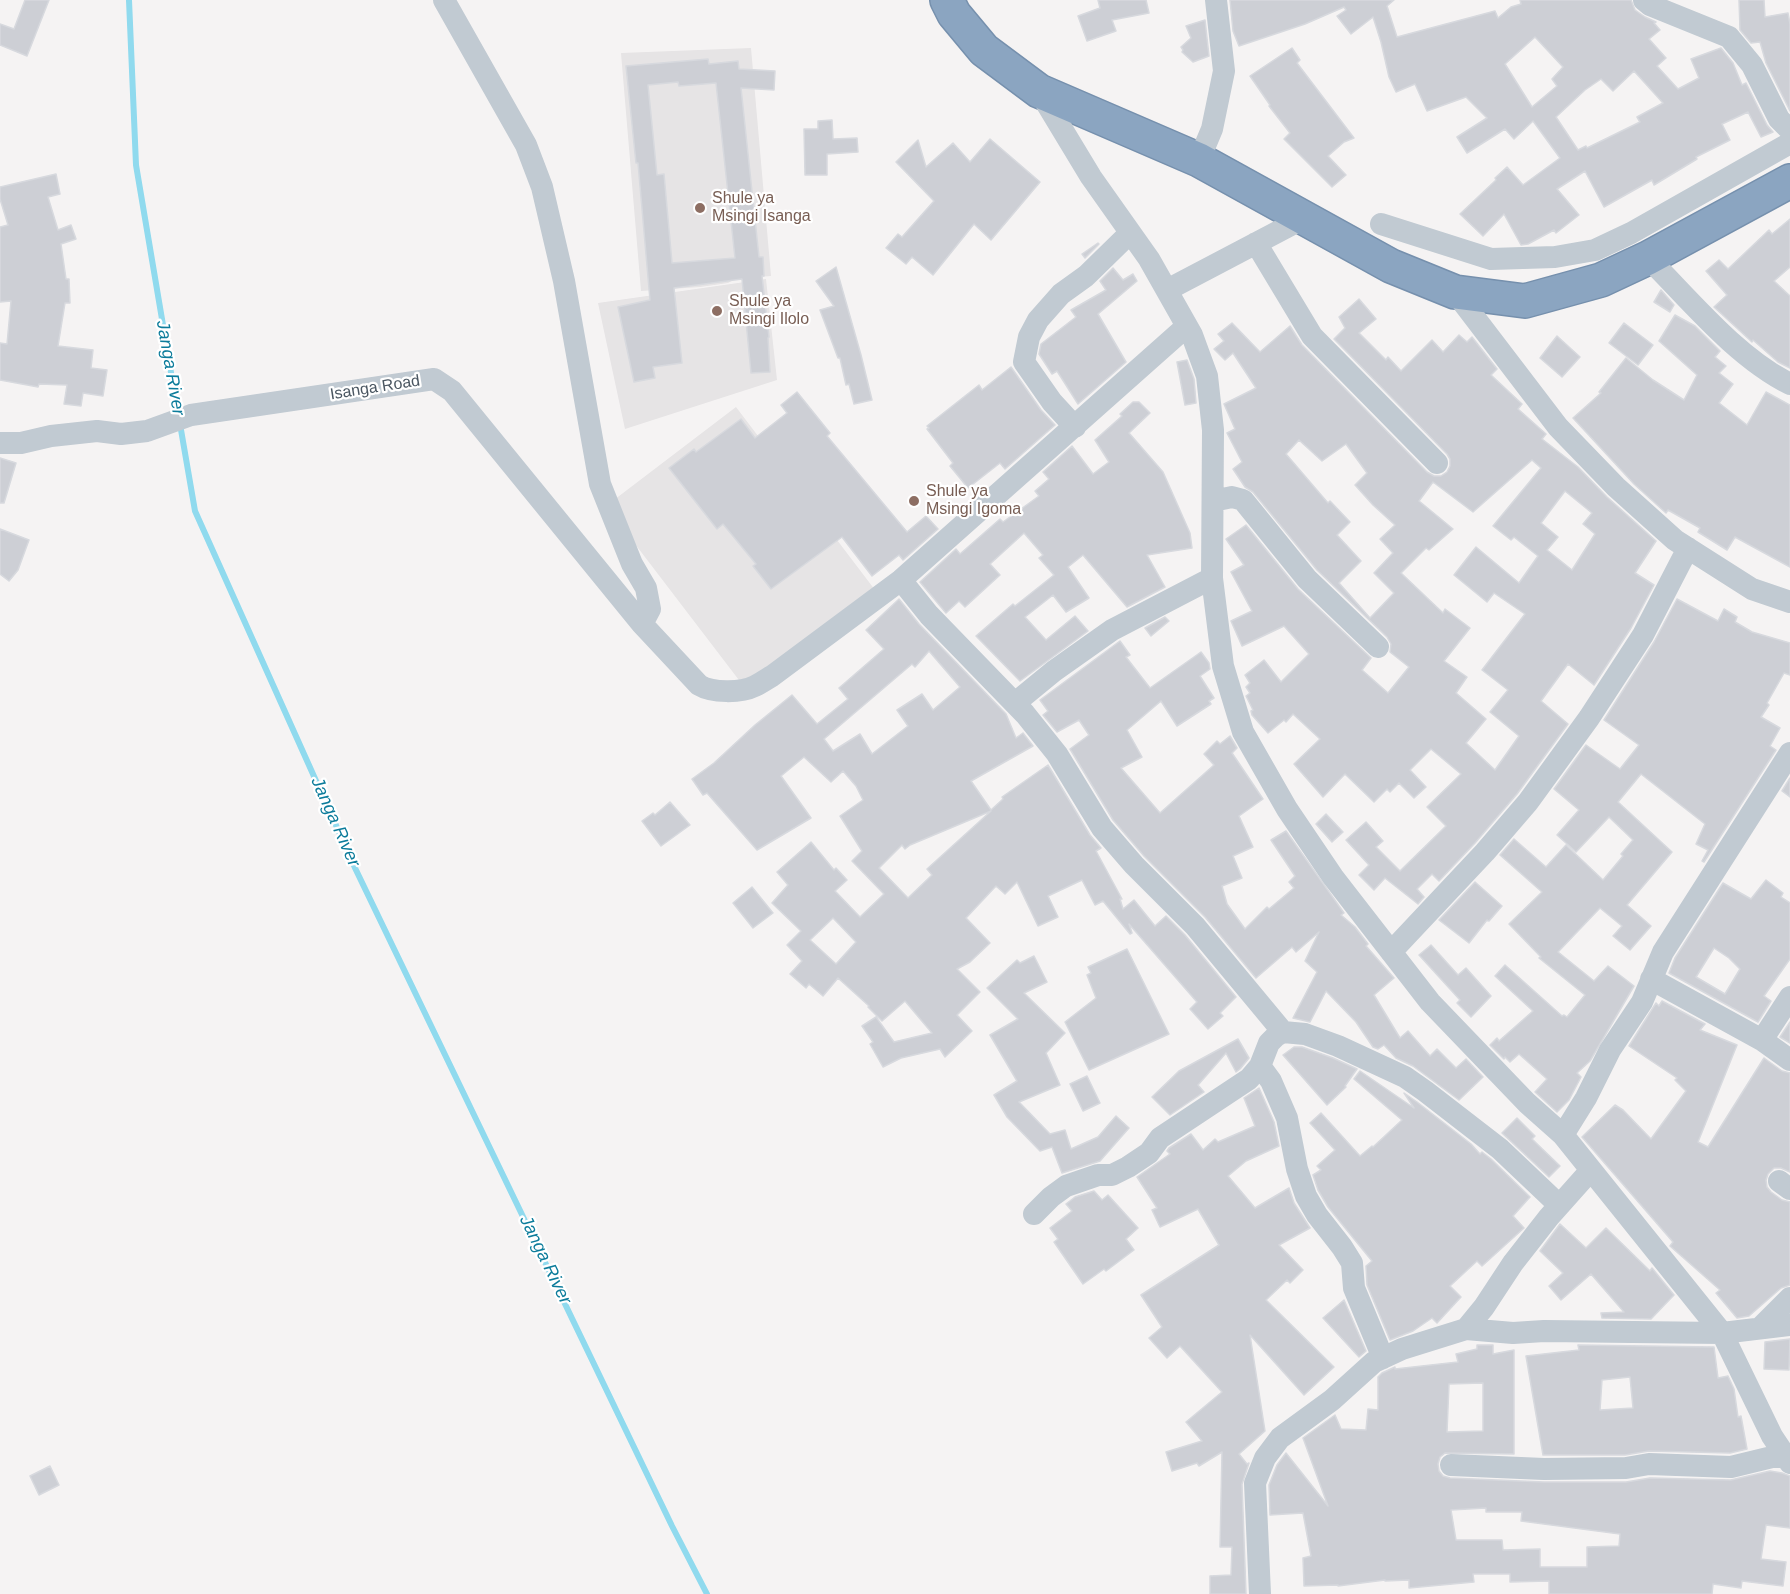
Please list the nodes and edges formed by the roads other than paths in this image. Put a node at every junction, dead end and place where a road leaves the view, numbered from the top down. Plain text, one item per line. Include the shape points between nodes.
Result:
1 (444, 0) edge
2 (947, 0) edge
3 (1216, 0) edge
4 (1644, 0) edge
5 (1039, 91) junction
6 (1790, 130) edge
7 (1790, 143) edge
8 (1198, 160) junction
9 (1790, 181) edge
10 (1304, 218) junction
11 (1381, 224) dead end
12 (1130, 233) junction
13 (1256, 243) junction
14 (1648, 258) junction
15 (1167, 290) junction
16 (1455, 292) junction
17 (1187, 326) junction
18 (1790, 384) edge
19 (1075, 427) junction
20 (0, 443) edge
21 (1437, 463) dead end
22 (1213, 501) junction
23 (1688, 548) junction
24 (1212, 578) junction
25 (901, 580) junction
26 (1790, 602) edge
27 (642, 624) junction
28 (1378, 647) dead end
29 (1014, 703) junction
30 (1790, 753) edge
31 (1391, 952) junction
32 (1651, 979) junction
33 (1790, 997) edge
34 (1283, 1032) junction
35 (1762, 1040) junction
36 (1790, 1060) edge
37 (1260, 1065) junction
38 (1563, 1135) junction
39 (1590, 1171) junction
40 (1559, 1205) junction
41 (1034, 1214) dead end
42 (1790, 1298) edge
43 (1790, 1325) edge
44 (1760, 1328) junction
45 (1466, 1329) junction
46 (1722, 1333) junction
47 (1383, 1358) junction
48 (1788, 1460) edge
49 (1450, 1465) dead end
50 (1260, 1594) edge

1 - 27 street via 526,145 542,187 564,281 600,484 632,564 646,588 650,609
2 - 5 highway via 984,50
3 - 8 street via 1224,71 1212,129
4 - 6 street via 1729,37 1752,65 1779,119
5 - 8 highway
5 - 12 street
7 - 11 street via 1594,250 1555,257 1491,259
8 - 10 highway
9 - 14 highway
10 - 13 street
10 - 16 highway via 1391,266
12 - 15 street
12 - 19 street via 1086,276 1061,294 1029,337 1024,362
13 - 15 street
13 - 21 street via 1312,336
14 - 16 highway via 1601,280 1525,301
14 - 18 street via 1727,337
15 - 17 street
16 - 23 street via 1558,427 1616,487
17 - 19 street, Isanga Road
17 - 22 street via 1207,376
19 - 25 street, Isanga Road
20 - 27 street, Isanga Road via 97,431 121,434 191,416 434,379 452,391
22 - 24 street
22 - 28 street via 1232,497 1243,500 1307,579
23 - 26 street via 1752,589
23 - 31 street via 1643,635 1528,802
24 - 29 street via 1112,630
24 - 31 street via 1223,666 1243,732 1326,867
25 - 27 street, Isanga Road via 753,687 706,690
25 - 29 street via 929,615
29 - 34 street via 1057,754 1102,828 1195,926
30 - 32 street via 1663,952
31 - 38 street via 1430,1002
32 - 35 street
32 - 38 street via 1642,1002
33 - 35 street
34 - 37 street via 1269,1044
34 - 40 street via 1305,1034 1338,1046 1405,1077 1500,1149
35 - 36 street
37 - 41 street via 1249,1079 1160,1138 1149,1153 1112,1175 1098,1174 1066,1186
37 - 47 street via 1287,1118 1306,1196 1352,1263 1354,1288
38 - 39 street
39 - 40 street
39 - 46 street
40 - 45 street
42 - 44 street
43 - 44 street
44 - 46 street
45 - 46 street via 1513,1333
45 - 47 street
46 - 48 street via 1772,1436
47 - 50 street via 1280,1438 1265,1458 1255,1483
48 - 49 street via 1772,1457 1731,1467 1649,1464 1544,1469

